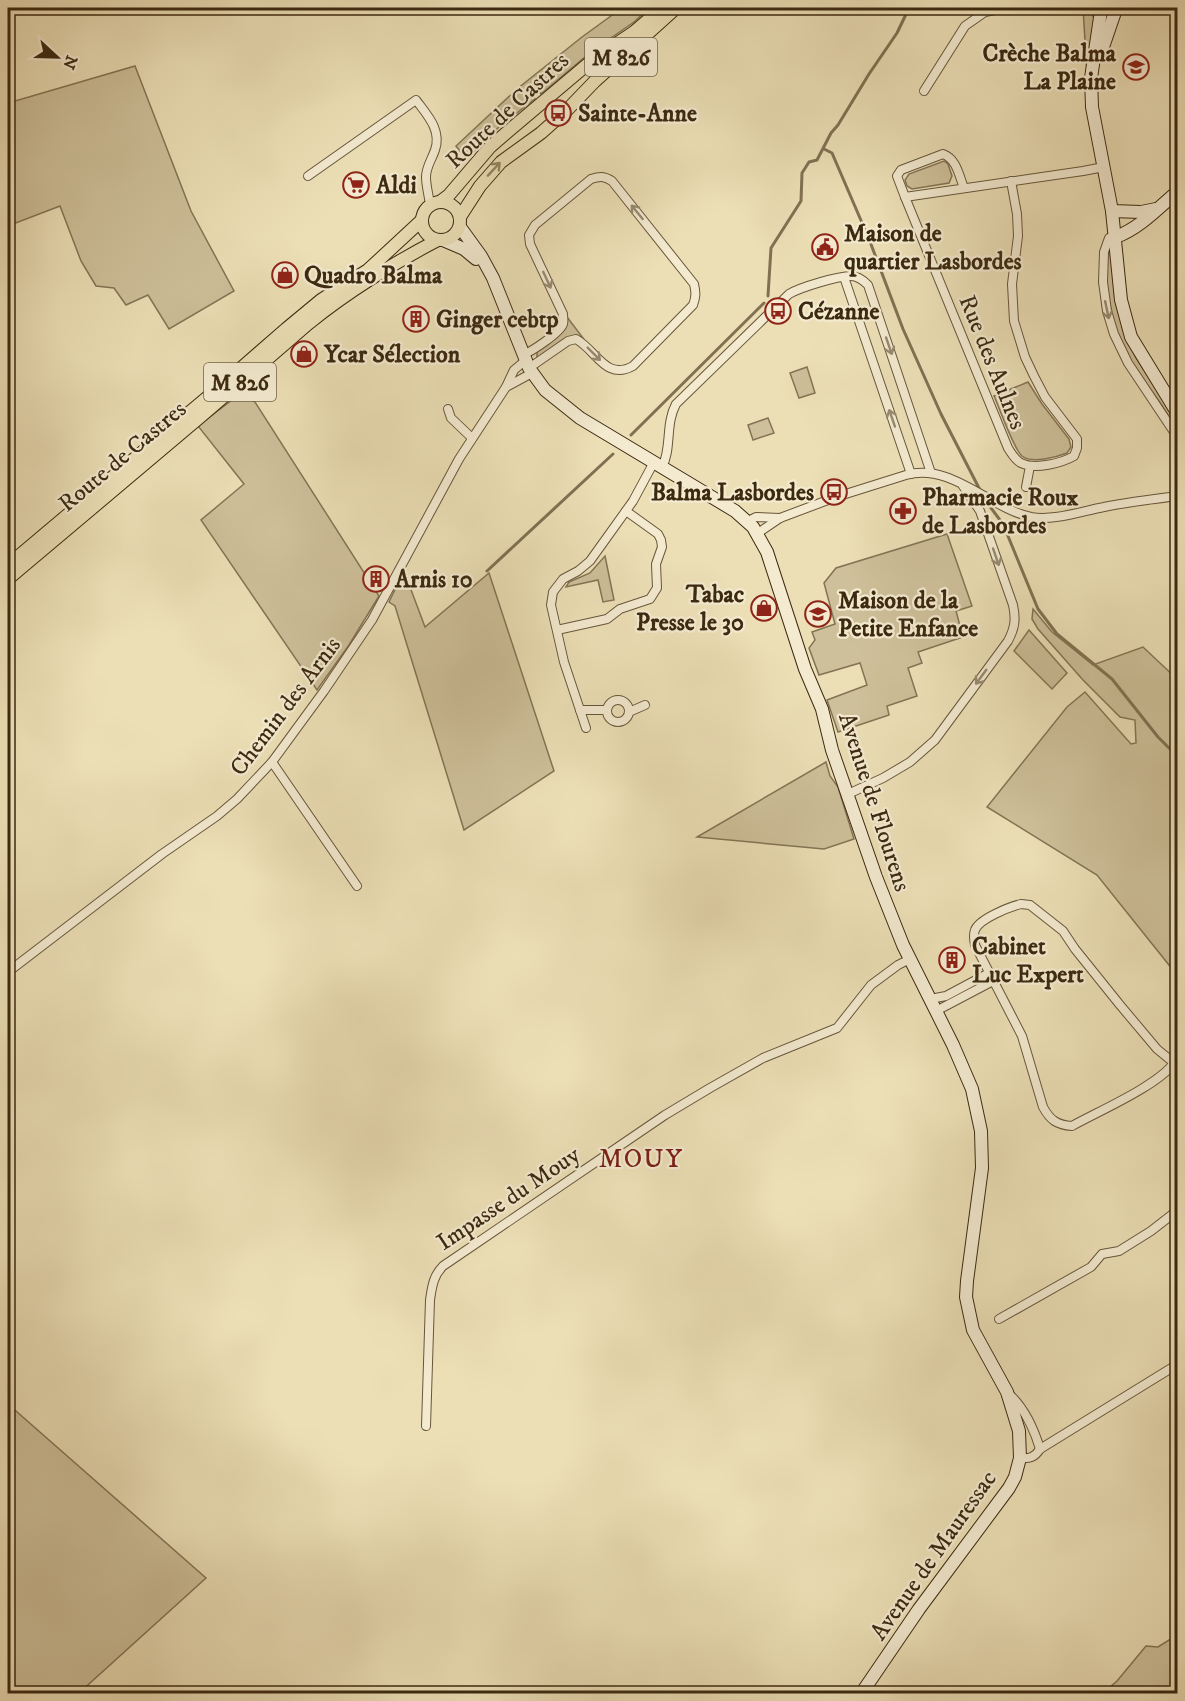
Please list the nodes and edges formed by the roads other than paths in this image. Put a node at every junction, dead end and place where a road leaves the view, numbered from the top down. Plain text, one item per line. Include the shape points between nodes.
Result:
1 (662, 8) edge
2 (676, 8) edge
3 (1004, 8) edge
4 (1099, 9) edge
5 (1121, 10) edge
6 (924, 91) dead end
7 (1104, 167) junction
8 (308, 176) dead end
9 (1011, 181) junction
10 (964, 188) junction
11 (1178, 191) edge
12 (905, 197) junction
13 (435, 203) junction
14 (1157, 208) junction
15 (1112, 211) junction
16 (422, 220) junction
17 (460, 222) junction
18 (1116, 237) junction
19 (441, 240) junction
20 (486, 267) junction
21 (844, 277) junction
22 (528, 364) junction
23 (506, 387) junction
24 (448, 408) dead end
25 (1178, 414) edge
26 (472, 438) junction
27 (1178, 438) edge
28 (658, 464) junction
29 (1030, 465) junction
30 (931, 473) junction
31 (911, 474) junction
32 (965, 487) junction
33 (1026, 487) dead end
34 (1178, 496) edge
35 (626, 511) junction
36 (780, 518) junction
37 (748, 521) junction
38 (758, 533) junction
39 (8, 565) edge
40 (8, 579) edge
41 (557, 630) junction
42 (645, 705) dead end
43 (580, 710) junction
44 (607, 710) junction
45 (629, 712) junction
46 (586, 728) dead end
47 (272, 762) junction
48 (848, 794) junction
49 (357, 886) dead end
50 (910, 959) junction
51 (8, 972) edge
52 (991, 977) junction
53 (930, 999) junction
54 (936, 1011) junction
55 (1176, 1063) edge
56 (1178, 1210) edge
57 (999, 1319) dead end
58 (1178, 1364) edge
59 (1007, 1392) junction
60 (426, 1426) dead end
61 (1040, 1449) junction
62 (1020, 1458) junction
63 (861, 1694) edge

1 - 13 main road, Route de Castres / M 826 via 596,57 505,134 449,195
17 -> 2 main road, Route de Castres / M 826 via 480,186 501,162 541,133
3 - 6 street via 985,12 965,26
4 - 5 street
4 - 7 street via 1091,78 1093,122
5 - 7 street via 1104,41 1098,78
7 - 9 street
7 - 15 street
8 - 13 street via 416,100 436,132 435,151 426,176
9 - 10 street
9 - 29 street via 1018,236 1012,284 1014,321 1025,357 1045,397 1077,439 1074,456 1068,460
10 - 12 street
10 - 12 street, Rue des Aulnes via 952,159 940,154 899,172 897,178
11 - 14 street
12 - 29 street, Rue des Aulnes via 1004,440 1016,460
13 - 16 main road, M 826 via 424,211
13 - 17 main road via 451,204
14 - 15 street via 1141,213
14 - 18 street via 1151,217
15 - 18 street
16 - 19 main road via 426,233
16 - 39 main road, Route de Castres / M 826 via 368,270 321,300
17 - 19 main road, M 826 via 455,235
17 - 20 street, Avenue de Flourens
18 - 25 street via 1121,300 1131,337
18 -> 27 street via 1109,238 1104,252 1103,289 1114,334 1128,363
19 - 20 street, Avenue de Flourens via 464,249
19 - 40 main road, Route de Castres / M 826 via 325,310
20 - 22 street, Avenue de Flourens
21 - 28 street via 789,294 676,404 665,461
21 -> 30 street via 856,277 868,285
31 -> 21 street
22 -> 22 street via 576,339 607,368 627,369 696,300 694,284 605,177 591,179 535,225 529,235 564,322 532,351
22 - 23 street, Chemin des Arnis
22 - 23 street, Chemin des Arnis via 514,370
22 - 28 street, Avenue de Flourens via 545,390 569,411
23 - 26 street, Chemin des Arnis
24 - 26 street via 451,418
26 - 47 street, Chemin des Arnis via 372,620
28 - 35 street
28 - 37 street, Avenue de Flourens
29 - 33 street
30 - 31 street
30 - 32 street
31 - 36 street
32 - 34 street via 1024,515 1042,518
32 -> 48 street via 980,511 1015,624 1008,641 935,740 910,762
35 - 41 street via 585,566 563,579 553,592 551,605
35 - 41 street via 661,540 655,594 607,619
36 - 37 street via 756,517
36 - 38 street
37 - 38 street, Avenue de Flourens
38 - 48 street, Avenue de Flourens
41 - 43 street
42 - 45 street
43 - 44 street
43 - 46 street
44 - 45 street via 609,717 619,722
44 - 45 street via 617,700 624,702
47 - 49 street
47 - 51 street, Chemin des Arnis via 217,816
48 - 50 street, Avenue de Flourens
50 - 53 street, Avenue de Flourens
50 - 60 street, Impasse du Mouy via 871,985 837,1028 763,1058 665,1115 443,1266 432,1284 430,1300
52 - 53 street
52 - 54 street
52 - 55 street via 1022,1036 1043,1107 1053,1122 1072,1126 1152,1083
52 - 55 street via 975,945 975,930 1011,907 1030,905 1057,924 1157,1048
53 - 54 street, Avenue de Flourens
54 - 59 street, Avenue de Flourens via 972,1089 982,1143 967,1308 979,1343
56 - 57 street via 1151,1232 1119,1251 1102,1254 1090,1267
58 - 61 street, Avenue de Mauressac
59 - 61 street via 1023,1411
59 - 62 street, Avenue de Flourens via 1019,1431
61 - 62 street, Avenue de Mauressac via 1030,1458
62 - 63 street, Avenue de Mauressac via 1009,1488

